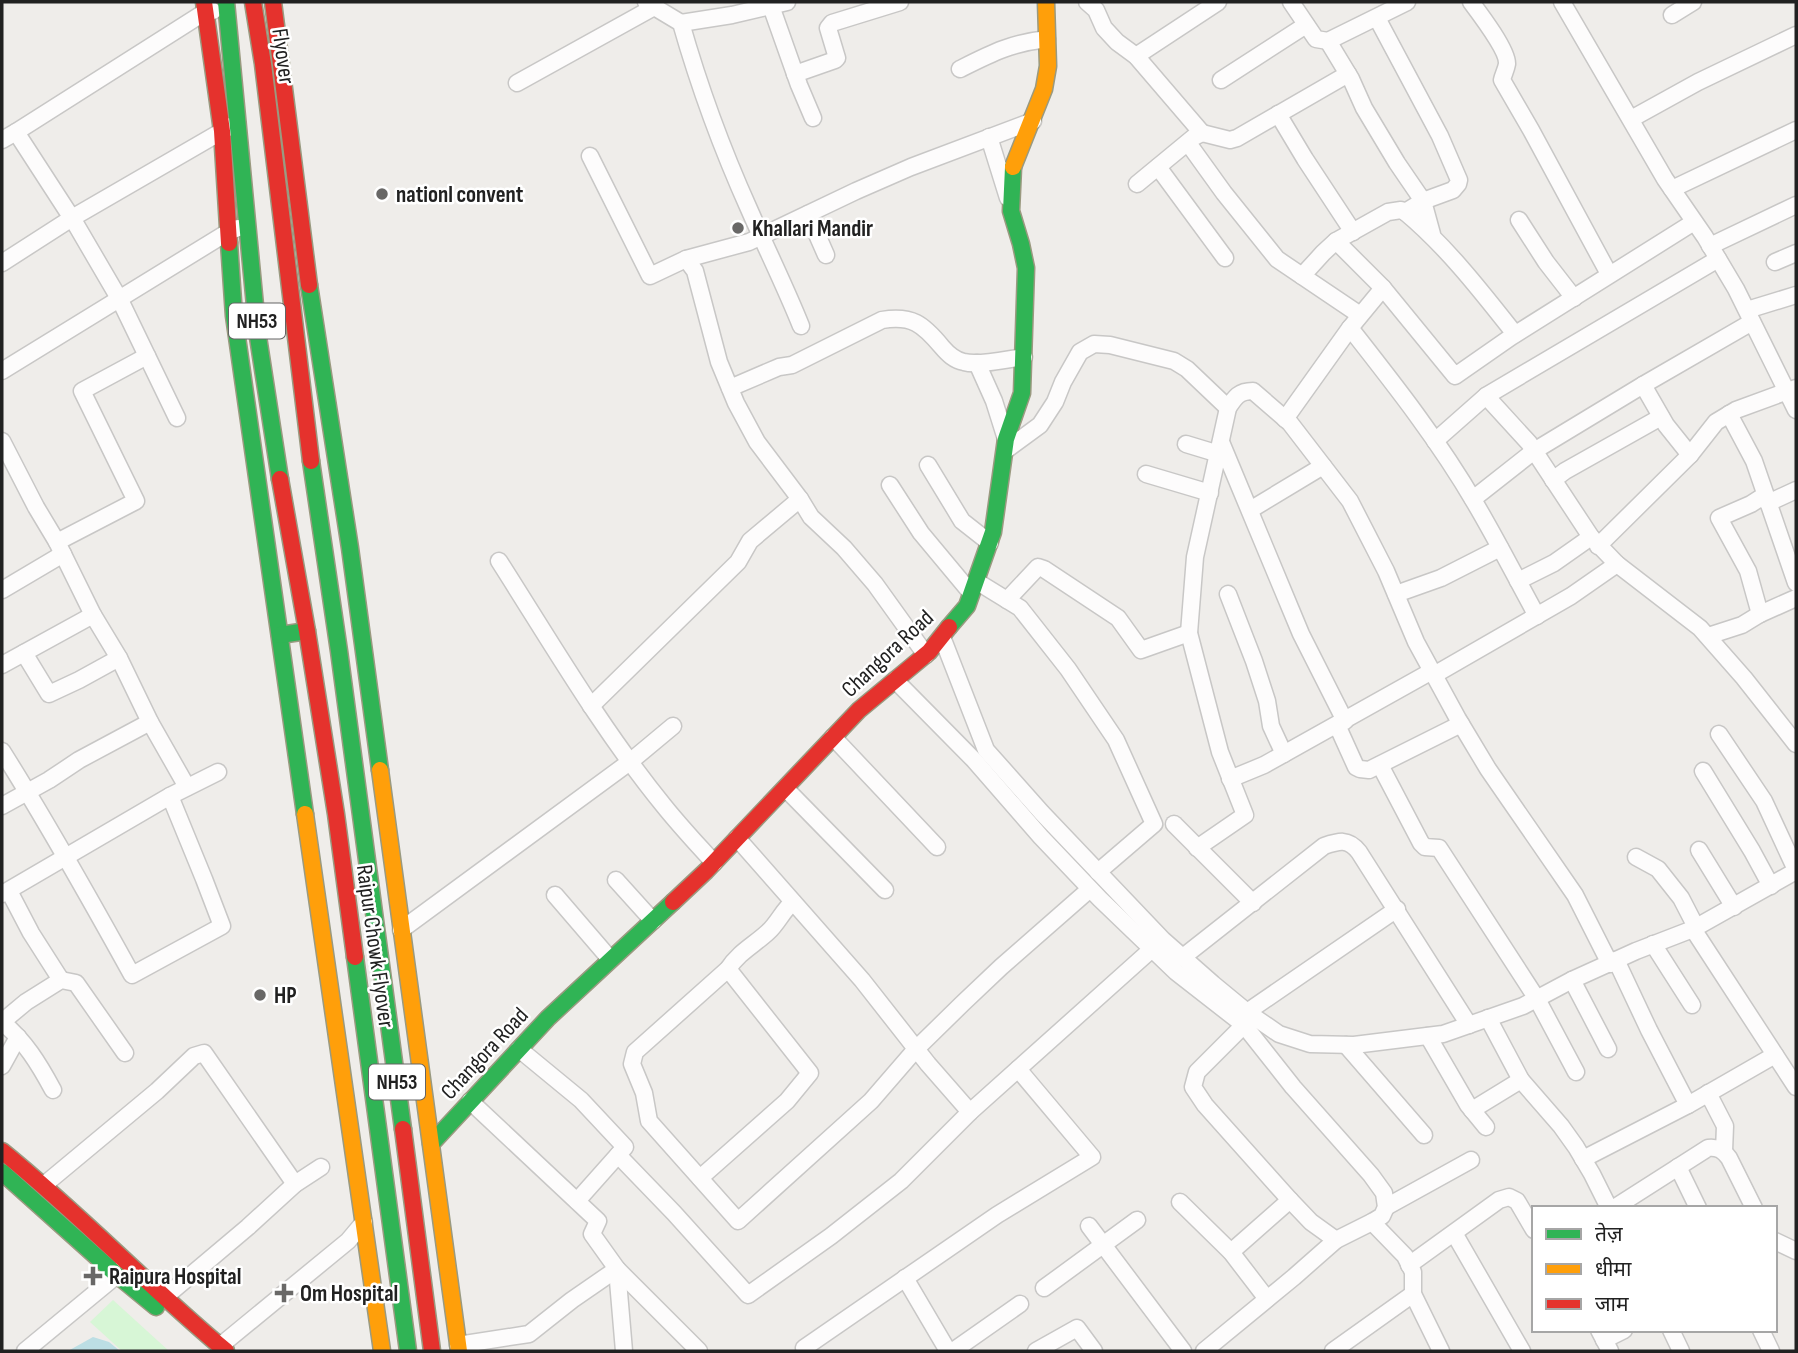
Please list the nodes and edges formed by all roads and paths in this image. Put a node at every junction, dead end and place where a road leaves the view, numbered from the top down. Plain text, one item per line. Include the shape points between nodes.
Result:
1 (253, 2) edge
2 (273, 2) edge
3 (900, 2) edge
4 (1046, 2) edge
5 (1087, 2) edge
6 (1218, 2) edge
7 (1290, 2) edge
8 (1407, 2) edge
9 (1471, 2) edge
10 (1693, 2) edge
11 (1566, 3) edge
12 (651, 4) edge
13 (779, 4) edge
14 (226, 5) edge
15 (205, 7) edge
16 (1672, 15) dead end
17 (1377, 18) junction
18 (681, 23) junction
19 (1306, 25) junction
20 (1796, 34) edge
21 (1047, 38) junction
22 (1328, 41) junction
23 (1136, 56) junction
24 (960, 69) dead end
25 (1348, 74) junction
26 (795, 75) junction
27 (1220, 80) dead end
28 (517, 83) dead end
29 (1278, 114) junction
30 (269, 117) junction
31 (288, 118) junction
32 (813, 118) dead end
33 (1631, 119) junction
34 (1033, 121) junction
35 (237, 123) junction
36 (1796, 130) edge
37 (222, 131) junction
38 (1202, 133) junction
39 (9, 136) edge
40 (989, 137) junction
41 (1188, 143) junction
42 (590, 156) dead end
43 (1158, 167) junction
44 (1137, 184) dead end
45 (1672, 189) junction
46 (1423, 201) junction
47 (1796, 205) edge
48 (1011, 211) junction
49 (1405, 212) junction
50 (808, 214) junction
51 (72, 218) junction
52 (1519, 220) dead end
53 (1695, 222) junction
54 (246, 224) junction
55 (228, 232) junction
56 (1353, 232) junction
57 (1432, 234) junction
58 (762, 237) junction
59 (1336, 241) junction
60 (1714, 252) junction
61 (1796, 253) edge
62 (826, 254) dead end
63 (1225, 258) dead end
64 (686, 259) junction
65 (1775, 262) dead end
66 (2, 263) edge
67 (1609, 274) junction
68 (1302, 276) junction
69 (1383, 288) junction
70 (1796, 295) edge
71 (1574, 298) junction
72 (120, 300) junction
73 (1750, 316) junction
74 (1355, 322) junction
75 (801, 326) dead end
76 (1515, 334) junction
77 (147, 356) junction
78 (1024, 357) junction
79 (977, 363) junction
80 (2, 371) edge
81 (1643, 385) junction
82 (730, 388) junction
83 (1792, 390) edge
84 (1486, 396) junction
85 (1228, 408) junction
86 (1796, 410) edge
87 (1729, 414) junction
88 (1661, 417) junction
89 (177, 418) dead end
90 (1285, 419) junction
91 (1435, 441) junction
92 (1006, 444) junction
93 (1186, 444) dead end
94 (1220, 448) junction
95 (1534, 451) junction
96 (4, 452) edge
97 (1690, 455) junction
98 (928, 465) dead end
99 (1323, 466) junction
100 (1146, 474) dead end
101 (1553, 480) junction
102 (890, 485) dead end
103 (1796, 490) edge
104 (1210, 493) junction
105 (800, 499) junction
106 (1473, 499) junction
107 (1767, 499) junction
108 (1250, 510) junction
109 (1594, 542) junction
110 (990, 543) junction
111 (60, 548) junction
112 (1500, 548) junction
113 (499, 561) dead end
114 (1617, 564) junction
115 (1518, 582) junction
116 (1796, 583) edge
117 (974, 587) junction
118 (2, 590) edge
119 (1228, 594) dead end
120 (1396, 594) junction
121 (1796, 598) edge
122 (1007, 600) junction
123 (1760, 614) junction
124 (93, 615) junction
125 (1537, 616) junction
126 (307, 631) junction
127 (1189, 633) junction
128 (279, 635) junction
129 (1708, 636) junction
130 (942, 637) junction
131 (362, 647) junction
132 (339, 651) junction
133 (24, 653) junction
134 (926, 655) junction
135 (119, 658) junction
136 (2, 665) edge
137 (1433, 673) junction
138 (895, 680) junction
139 (591, 706) junction
140 (150, 722) junction
141 (1341, 723) junction
142 (1461, 724) junction
143 (673, 726) dead end
144 (1719, 734) dead end
145 (833, 737) junction
146 (1796, 744) edge
147 (2, 751) edge
148 (1284, 754) junction
149 (631, 761) junction
150 (1380, 765) junction
151 (1703, 771) dead end
152 (218, 772) dead end
153 (1230, 779) junction
154 (187, 787) junction
155 (786, 789) junction
156 (28, 792) junction
157 (170, 796) junction
158 (2, 806) edge
159 (1174, 824) dead end
160 (737, 838) junction
161 (937, 848) dead end
162 (1197, 848) junction
163 (1699, 850) dead end
164 (65, 856) junction
165 (1636, 857) dead end
166 (713, 863) junction
167 (1796, 871) edge
168 (1098, 872) junction
169 (616, 880) dead end
170 (1771, 886) junction
171 (1090, 889) junction
172 (885, 890) dead end
173 (5, 892) edge
174 (555, 895) dead end
175 (793, 902) junction
176 (1252, 903) junction
177 (1734, 907) junction
178 (1397, 909) junction
179 (653, 920) junction
180 (1695, 928) junction
181 (401, 930) junction
182 (1653, 944) junction
183 (1152, 949) junction
184 (1182, 957) junction
185 (610, 959) junction
186 (1613, 962) junction
187 (728, 969) junction
188 (61, 980) junction
189 (1572, 980) junction
190 (1537, 999) junction
191 (1692, 1005) dead end
192 (1246, 1018) junction
193 (1488, 1018) junction
194 (1469, 1025) junction
195 (1428, 1036) junction
196 (19, 1037) junction
197 (1346, 1045) junction
198 (519, 1049) junction
199 (916, 1049) junction
200 (1608, 1049) dead end
201 (125, 1053) dead end
202 (1775, 1055) junction
203 (2, 1066) edge
204 (1018, 1069) junction
205 (1576, 1072) dead end
206 (1521, 1080) junction
207 (1796, 1087) edge
208 (53, 1090) dead end
209 (1708, 1093) junction
210 (470, 1101) junction
211 (1688, 1105) junction
212 (1472, 1110) junction
213 (970, 1112) junction
214 (1486, 1126) dead end
215 (1424, 1135) dead end
216 (431, 1144) junction
217 (2, 1151) edge
218 (1724, 1151) junction
219 (618, 1155) junction
220 (1583, 1159) junction
221 (1471, 1160) dead end
222 (321, 1167) dead end
223 (1678, 1167) junction
224 (2, 1172) edge
225 (700, 1178) junction
226 (295, 1184) junction
227 (44, 1185) junction
228 (1290, 1200) junction
229 (577, 1201) junction
230 (1180, 1202) dead end
231 (1611, 1206) edge
232 (1615, 1206) edge
233 (1697, 1206) edge
234 (1753, 1206) edge
235 (1385, 1207) junction
236 (1137, 1220) dead end
237 (364, 1222) junction
238 (1372, 1222) junction
239 (1089, 1226) dead end
240 (1532, 1227) edge
241 (1454, 1233) junction
242 (1336, 1240) junction
243 (1777, 1242) edge
244 (1102, 1245) junction
245 (1796, 1251) edge
246 (1231, 1252) junction
247 (1409, 1265) junction
248 (122, 1269) junction
249 (617, 1269) junction
250 (905, 1278) junction
251 (1044, 1288) dead end
252 (1413, 1294) junction
253 (165, 1297) junction
254 (1267, 1299) junction
255 (1020, 1304) dead end
256 (1620, 1332) edge
257 (1672, 1332) edge
258 (1762, 1332) edge
259 (528, 1334) junction
260 (1604, 1340) edge
261 (459, 1348) edge
262 (804, 1348) dead end
263 (218, 1349) edge
264 (1341, 1349) edge
265 (25, 1351) edge
266 (382, 1351) edge
267 (408, 1351) edge
268 (432, 1351) edge
269 (531, 1351) edge
270 (624, 1351) edge
271 (699, 1351) edge
272 (951, 1351) edge
273 (1036, 1351) edge
274 (1094, 1351) edge
275 (1183, 1351) edge
276 (1204, 1351) edge
277 (1441, 1351) edge
278 (1522, 1351) edge
279 (1681, 1351) edge
280 (1772, 1351) edge

1 - 30 main road, Flyover / NH53
2 - 31 main road
3 - 26 street via 831,23 828,33 837,58
4 - 21 main road, Changora Road
5 - 23 street via 1116,42
6 - 23 street
7 - 19 street
8 - 17 street
9 - 67 street via 1506,55 1502,80 1506,89
10 - 16 street
11 - 33 street
12 - 18 street
12 - 28 street
13 - 18 street
13 - 26 street
14 - 15 street
14 - 35 main road, NH53
15 - 37 main road
15 - 39 street
17 - 22 street
17 - 46 street via 1459,180 1453,190
18 - 58 street via 705,99
19 - 22 street via 1316,39
19 - 27 street
20 - 33 street
21 - 24 street via 1009,46
21 - 34 main road, Changora Road via 1048,66
22 - 25 street
23 - 38 street
25 - 29 street
25 - 46 street
26 - 32 street
29 - 38 street via 1230,140
29 - 56 street
30 - 31 main road
30 - 132 main road, NH53 via 305,421
31 - 131 main road
33 - 45 street
34 - 40 street
34 - 48 main road, Changora Road via 1013,168
35 - 37 street
35 - 54 main road, NH53
36 - 45 street
37 - 51 street
37 - 55 main road
38 - 41 street
39 - 51 street
40 - 48 street
40 - 50 street
41 - 43 street
41 - 68 street via 1277,259
42 - 64 street via 650,276
43 - 44 street
43 - 63 street
45 - 53 street
46 - 49 street
46 - 57 street
47 - 60 street
48 - 78 main road, Changora Road via 1026,268
49 - 56 street via 1388,212
49 - 57 street
50 - 58 street
50 - 62 street
51 - 66 street
51 - 72 street
52 - 71 street
53 - 60 street
53 - 67 street
54 - 55 street
54 - 126 main road, NH53 via 258,337
55 - 72 street
55 - 128 main road via 234,316
56 - 59 street
57 - 76 street
58 - 64 street
58 - 75 street
59 - 68 street
59 - 69 street
60 - 73 street
60 - 84 street
61 - 65 street
64 - 82 street via 695,271
67 - 71 street
68 - 74 street
69 - 74 street
69 - 76 street via 1455,376
70 - 73 street
71 - 76 street
72 - 77 street
72 - 80 street
73 - 81 street
73 - 83 street
74 - 90 street
74 - 91 street
77 - 89 street
77 - 111 street via 82,391 136,501
78 - 79 street
78 - 92 main road, Changora Road via 1021,393
79 - 82 street via 952,358 922,325 897,318 882,320 792,365
79 - 92 street
81 - 88 street
81 - 95 street
82 - 105 street via 757,442
83 - 86 street
83 - 87 street
84 - 91 street
84 - 95 street
85 - 90 street via 1240,393 1253,391
85 - 92 street via 1174,361 1094,344 1080,352 1040,425
85 - 94 street
87 - 97 street via 1716,422
87 - 107 street via 1754,461
88 - 97 street
88 - 101 street
90 - 99 street
91 - 106 street
92 - 110 main road, Changora Road
93 - 94 street
94 - 104 street
94 - 108 street
95 - 101 street
95 - 106 street
96 - 111 street
97 - 109 street
98 - 110 street via 962,521
99 - 108 street
99 - 120 street via 1350,501
100 - 104 street
101 - 109 street
102 - 117 street via 921,533
103 - 107 street
104 - 127 street via 1195,557
105 - 134 street via 875,584
105 - 139 street via 750,541 738,562
106 - 112 street
107 - 116 street
107 - 123 street via 1719,518 1748,571
108 - 141 street
109 - 114 street
109 - 115 street
110 - 117 main road, Changora Road
111 - 118 street
111 - 124 street
112 - 115 street
112 - 120 street via 1441,578
113 - 139 street
114 - 125 street
114 - 129 street
115 - 125 street
117 - 122 street
117 - 130 main road, Changora Road via 967,606
119 - 148 street
120 - 137 street
121 - 123 street
122 - 127 street via 1038,567 1118,618 1141,650
122 - 168 street via 1020,608 1068,669 1116,740 1154,824
123 - 129 street
124 - 133 street
124 - 135 street
125 - 137 street
126 - 128 main road
126 - 267 main road, Raipur Chowk Flyover / NH53
127 - 153 street
128 - 237 main road
129 - 146 street
130 - 134 main road, Changora Road
130 - 168 street via 986,750
131 - 132 main road
131 - 181 main road
132 - 268 main road, Raipur Chowk Flyover / NH53
133 - 135 street via 49,694
133 - 136 street
134 - 138 main road, Changora Road
135 - 140 street
137 - 141 street
137 - 142 street
138 - 145 main road, Changora Road
138 - 171 street
139 - 149 street
140 - 154 street
140 - 156 street
141 - 148 street
141 - 150 street via 1356,767 1369,770
142 - 150 street
142 - 186 street via 1575,895
143 - 149 street
144 - 167 street via 1764,801
145 - 155 main road, Changora Road
145 - 161 street
147 - 156 street
148 - 153 street
149 - 166 street
149 - 181 street
150 - 190 street via 1421,844 1439,848
151 - 170 street
152 - 154 street
153 - 162 street via 1245,815
154 - 157 street
155 - 160 main road, Changora Road
155 - 172 street
156 - 158 street
156 - 164 street
157 - 164 street
157 - 164 street via 222,926 132,975
159 - 162 street
160 - 166 main road, Changora Road
160 - 175 street
162 - 176 street
163 - 177 street
164 - 173 street
165 - 180 street via 1658,869 1681,898
166 - 179 main road, Changora Road
167 - 170 street
168 - 184 street
169 - 179 street
170 - 177 street
171 - 183 street
171 - 199 street
173 - 188 street
174 - 185 street
175 - 187 street
175 - 199 street
176 - 178 street via 1324,846 1346,841 1359,852
176 - 184 street
177 - 180 street
178 - 192 street
178 - 194 street
179 - 185 main road, Changora Road
180 - 182 street
180 - 202 street
181 - 216 main road
182 - 186 street
182 - 191 street
183 - 192 street via 1176,972
183 - 204 street
184 - 192 street
185 - 198 main road, Changora Road
186 - 189 street
186 - 211 street
187 - 225 street via 635,1052 632,1064 649,1121
187 - 225 street via 810,1073 787,1101
188 - 196 street via 2,1022
188 - 201 street via 76,983
189 - 190 street
189 - 200 street
190 - 193 street
190 - 205 street
192 - 197 street via 1310,1044
192 - 228 street via 1197,1072 1193,1087
192 - 235 street via 1293,1087 1384,1193
193 - 194 street
193 - 206 street
194 - 195 street
195 - 197 street
195 - 212 street
196 - 203 street
196 - 208 street
197 - 215 street
198 - 210 main road, Changora Road
198 - 219 street via 581,1101 625,1147
199 - 213 street
199 - 225 street via 871,1101 738,1221
202 - 207 street
202 - 209 street
204 - 213 street
204 - 250 street via 1092,1157
206 - 212 street
206 - 220 street
209 - 211 street
209 - 218 street via 1725,1126
210 - 216 main road, Changora Road
210 - 229 street
211 - 220 street
212 - 214 street
213 - 219 street via 901,1181 748,1294
216 - 261 main road
217 - 227 main road
218 - 223 street via 1708,1148
218 - 234 street
219 - 229 street
220 - 231 street
221 - 235 street
222 - 226 street
223 - 232 street
223 - 233 street
224 - 248 main road
226 - 227 street via 204,1054 194,1056
226 - 253 street
227 - 248 main road
228 - 242 street
228 - 246 street
229 - 249 street via 598,1221 592,1234
230 - 246 street
235 - 238 street via 1382,1216
236 - 244 street
237 - 263 street via 348,1241
237 - 266 main road
238 - 242 street
238 - 247 street
239 - 244 street
240 - 241 street via 1517,1201 1509,1197 1499,1199
241 - 247 street
241 - 278 street
242 - 254 street
243 - 245 street
244 - 251 street
244 - 275 street
246 - 254 street
247 - 252 street
248 - 253 main road
248 - 263 main road
248 - 265 street
249 - 259 street
249 - 270 street
249 - 271 street
250 - 262 street
250 - 272 street
252 - 264 street
252 - 277 street
253 - 263 main road
254 - 276 street
255 - 272 street
256 - 260 street
257 - 279 street
258 - 280 street
259 - 261 street
259 - 269 street
273 - 274 street via 1077,1328

